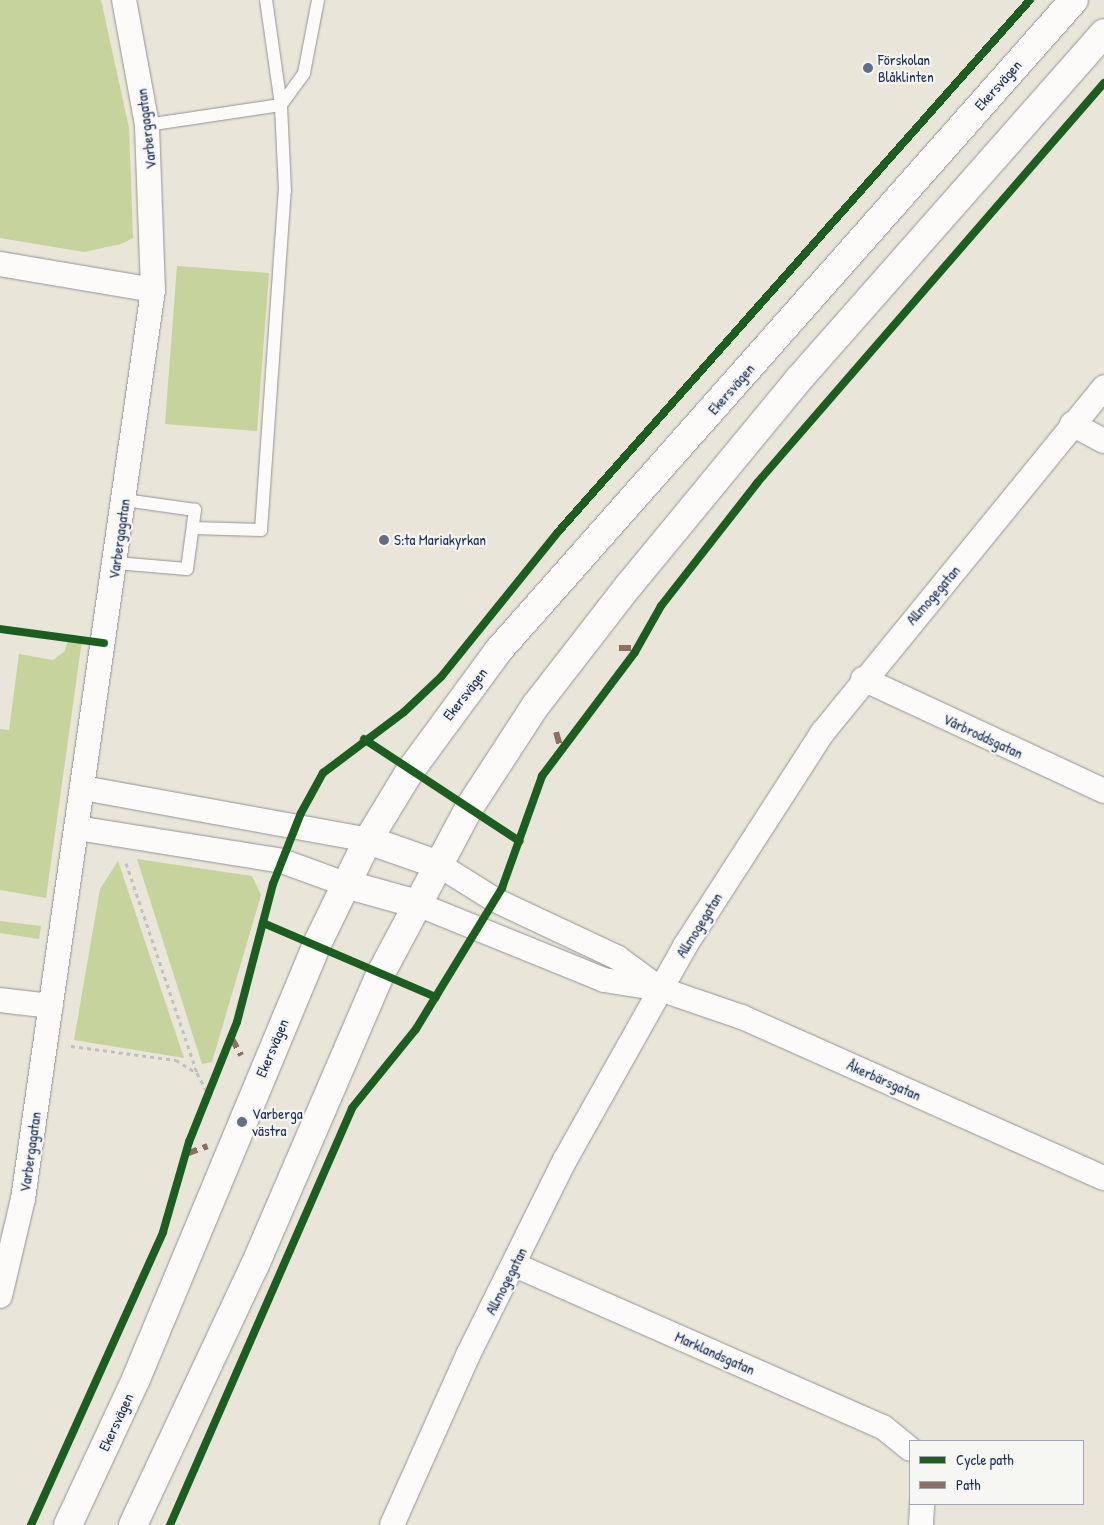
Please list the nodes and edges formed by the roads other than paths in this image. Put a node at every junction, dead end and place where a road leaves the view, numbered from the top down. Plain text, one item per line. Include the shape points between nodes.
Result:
1 (124, 0) edge
2 (266, 0) edge
3 (318, 0) edge
4 (1074, 0) edge
5 (1104, 33) edge
6 (281, 105) junction
7 (146, 125) junction
8 (0, 264) edge
9 (153, 290) junction
10 (1104, 387) edge
11 (1072, 424) junction
12 (1104, 441) edge
13 (125, 500) junction
14 (193, 528) junction
15 (116, 563) junction
16 (863, 679) junction
17 (83, 788) junction
18 (1104, 791) edge
19 (77, 828) junction
20 (368, 840) junction
21 (439, 865) junction
22 (345, 884) junction
23 (418, 904) junction
24 (660, 989) junction
25 (0, 1000) edge
26 (51, 1006) junction
27 (1104, 1178) edge
28 (515, 1265) junction
29 (0, 1296) edge
30 (909, 1448) edge
31 (922, 1505) edge
32 (68, 1525) edge
33 (133, 1525) edge
34 (392, 1525) edge
35 (921, 1525) edge

1 - 7 street, Varbergagatan
2 - 6 lane
3 - 6 lane via 304,73
4 - 20 main road, Ekersvägen via 469,686
5 - 21 main road via 799,379 630,584 536,705 469,808
6 - 7 lane
6 - 14 lane via 285,191 282,280 261,530
7 - 9 street, Varbergagatan
8 - 9 street
9 - 13 street, Varbergagatan
10 - 11 street, Allmogegatan
11 - 12 street
11 - 16 street, Allmogegatan
13 - 14 lane via 195,510
13 - 15 street, Varbergagatan
14 - 15 lane via 187,569
15 - 17 street, Varbergagatan
16 - 18 street, Vårbroddsgatan
16 - 24 street, Allmogegatan via 823,732
17 - 19 street, Varbergagatan
17 - 20 street
19 - 22 street via 282,861
19 - 26 street, Varbergagatan
20 - 21 main road
20 - 22 main road, Ekersvägen
21 - 23 main road
21 - 24 street, Åkerbärsgatan via 495,900 618,958
22 - 23 main road
22 - 32 main road, Ekersvägen via 136,1379
23 - 24 street, Åkerbärsgatan via 476,932 604,980
23 - 33 main road via 381,973 255,1265
24 - 27 street, Åkerbärsgatan via 742,1016
24 - 28 street, Allmogegatan via 588,1117
25 - 26 street
26 - 29 street, Varbergagatan via 23,1199
28 - 30 street, Marklandsgatan via 883,1427
28 - 34 street, Allmogegatan via 469,1353
31 - 35 street

